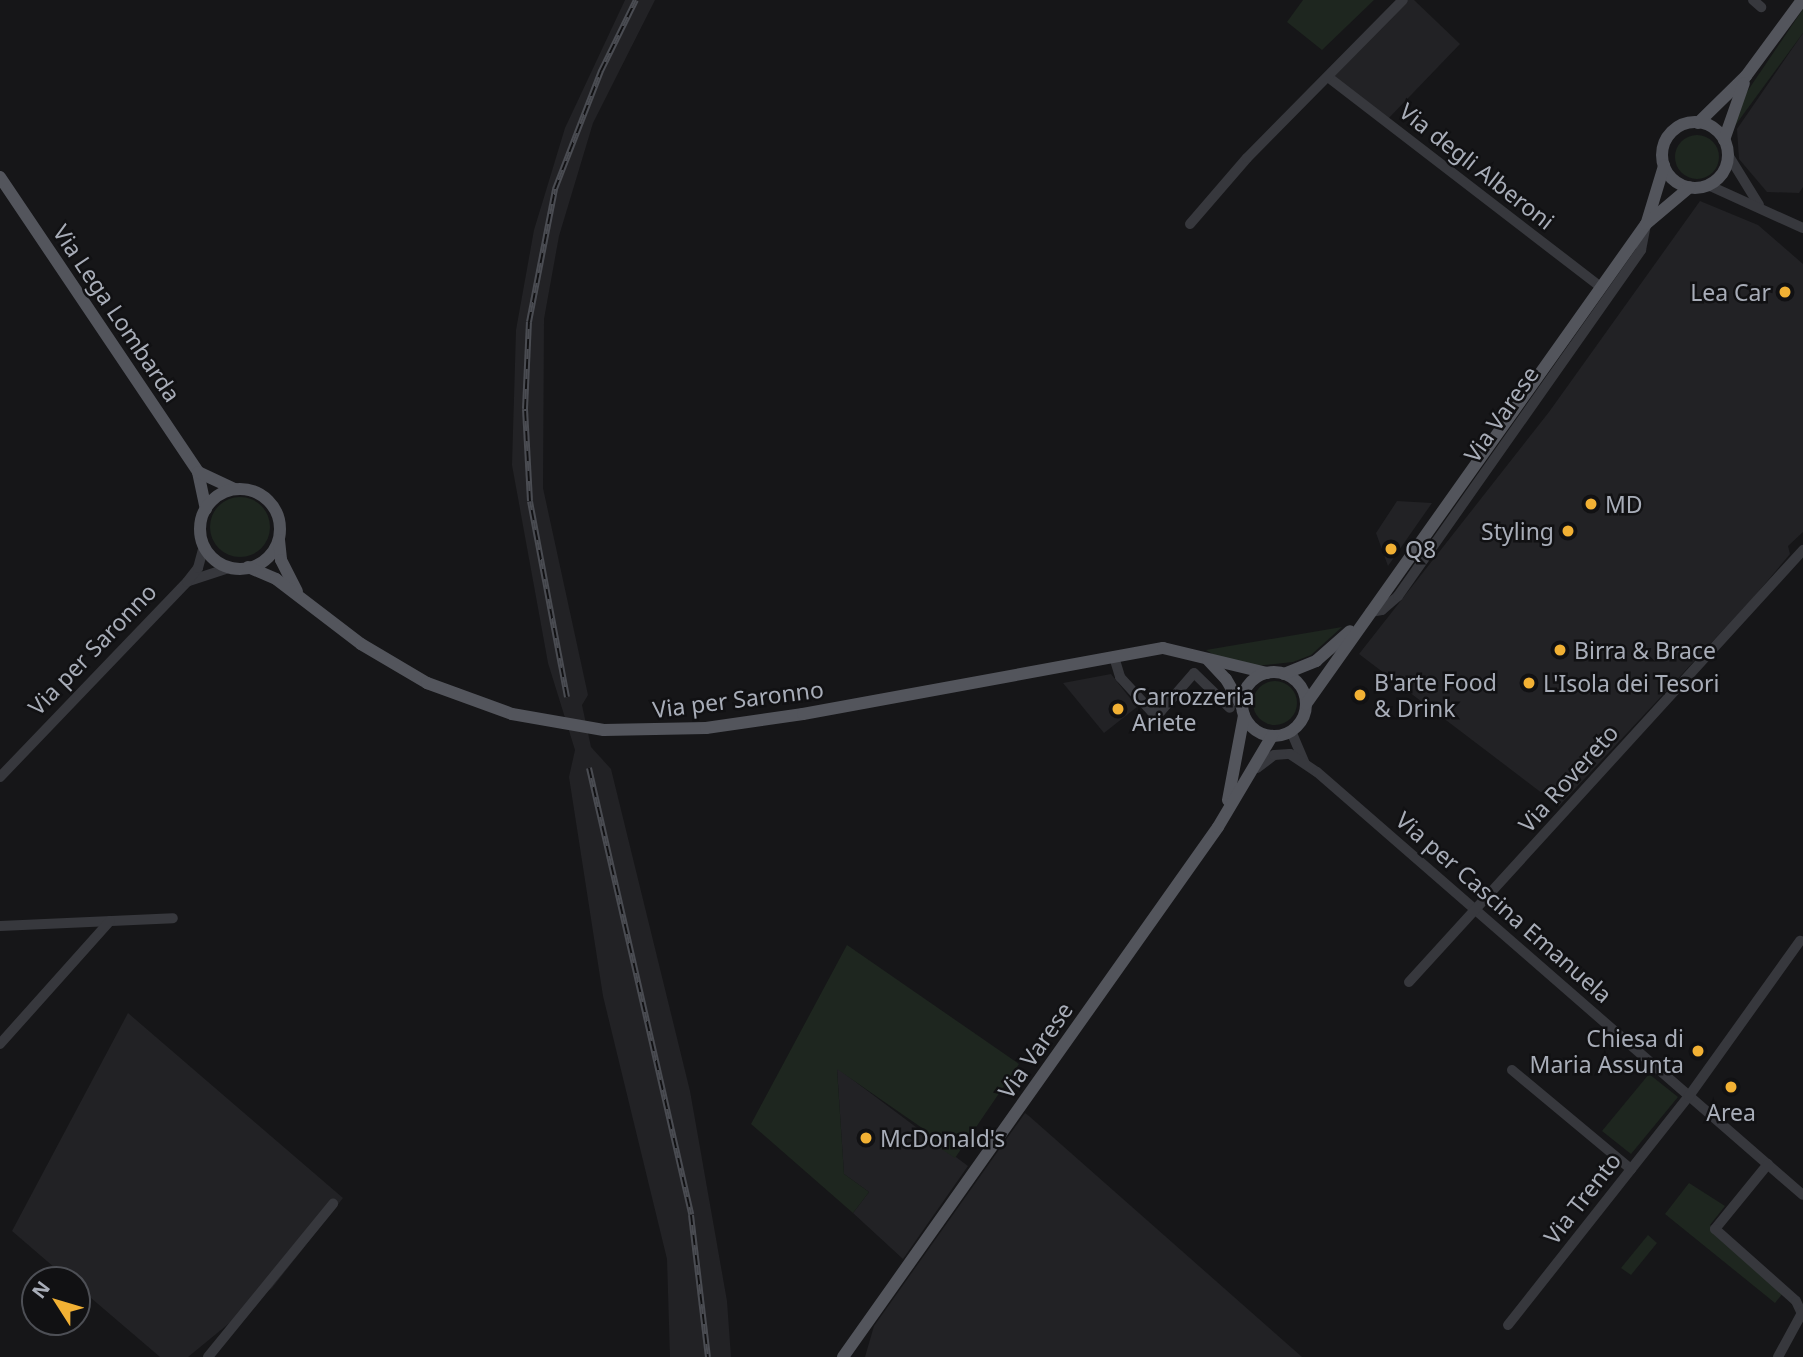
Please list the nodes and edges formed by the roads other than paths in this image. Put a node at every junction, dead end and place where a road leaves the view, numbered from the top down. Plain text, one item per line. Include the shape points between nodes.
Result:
1 (1403, 0) edge
2 (1802, 0) edge
3 (1746, 76) junction
4 (1328, 77) junction
5 (1698, 122) junction
6 (1726, 146) junction
7 (1664, 166) junction
8 (0, 177) edge
9 (1708, 185) junction
10 (1690, 187) junction
11 (1761, 207) junction
12 (1190, 224) dead end
13 (1647, 225) junction
14 (1803, 229) edge
15 (1601, 287) junction
16 (198, 472) junction
17 (238, 489) junction
18 (206, 509) junction
19 (279, 539) junction
20 (204, 546) junction
21 (1803, 550) edge
22 (232, 567) junction
23 (248, 568) junction
24 (187, 582) junction
25 (301, 597) junction
26 (1370, 612) junction
27 (1114, 657) junction
28 (1208, 660) junction
29 (1267, 673) junction
30 (1284, 674) junction
31 (1306, 704) junction
32 (1239, 710) junction
33 (1291, 731) junction
34 (1272, 736) junction
35 (1304, 762) junction
36 (0, 777) edge
37 (1241, 789) junction
38 (1218, 827) junction
39 (1476, 909) junction
40 (173, 918) dead end
41 (110, 921) junction
42 (0, 926) edge
43 (1800, 941) dead end
44 (1409, 982) dead end
45 (0, 1044) edge
46 (1513, 1070) dead end
47 (1689, 1096) junction
48 (1768, 1164) junction
49 (1631, 1169) junction
50 (1803, 1195) edge
51 (334, 1204) dead end
52 (1802, 1313) edge
53 (1507, 1325) dead end
54 (208, 1357) edge
55 (846, 1357) edge
56 (1778, 1357) edge

1 - 4 street
2 - 3 main road
3 - 5 main road
3 - 6 main road
4 - 12 street
4 - 15 street, Via degli Alberoni
5 - 6 main road via 1714,129
5 - 7 main road via 1671,134 1662,150
6 - 9 main road via 1722,173
6 - 11 street
7 - 10 main road via 1676,182
7 - 13 main road, Via Varese
8 - 16 main road, Via Lega Lombarda
9 - 10 main road
9 - 11 street
10 - 13 main road, Via Varese
11 - 14 street
13 - 15 main road, Via Varese
13 - 26 street, Via Varese via 1641,250 1398,596 1382,610
15 - 26 main road, Via Varese
16 - 17 main road, Via Lega Lombarda via 225,488
16 - 18 main road, Via Lega Lombarda
17 - 18 main road via 220,494
17 - 19 main road via 258,493 274,508
18 - 20 main road via 201,531
19 - 23 main road via 265,560
19 - 25 main road, Via per Saronno via 285,570
20 - 22 main road via 216,560
20 - 24 street, Via per Saronno via 198,568
21 - 39 street, Via Rovereto
22 - 23 main road
22 - 24 street, Via per Saronno
23 - 25 main road, Via per Saronno via 262,571
24 - 36 street, Via per Saronno
25 - 27 main road, Via per Saronno via 360,644 453,694 538,721 604,730 706,728
26 - 30 main road, Via Varese via 1316,661
26 - 31 main road, Via Varese
27 - 28 main road, Via per Saronno via 1178,648
27 - 32 street via 1120,677 1152,712 1161,711 1194,673
28 - 29 main road, Via per Saronno
28 - 32 main road via 1226,679
29 - 30 main road
29 - 32 main road via 1248,686
30 - 31 main road via 1299,685
31 - 33 main road via 1302,719
32 - 34 main road via 1253,728
32 - 38 main road, Via Varese via 1237,769
33 - 34 main road
33 - 35 street, Via per Cascina Emanuela
34 - 37 main road, Via Varese
35 - 37 street via 1290,754 1274,755 1261,762
35 - 39 street, Via per Cascina Emanuela
37 - 38 main road, Via Varese
38 - 55 main road, Via Varese
39 - 44 street, Via Rovereto
39 - 47 street, Via per Cascina Emanuela
40 - 41 street
41 - 42 street
41 - 45 street
43 - 47 street, Via Trento
46 - 49 street
47 - 48 street, Via per Cascina Emanuela
47 - 49 street, Via Trento
48 - 50 street, Via per Cascina Emanuela
48 - 52 street via 1715,1229 1793,1297
49 - 53 street, Via Trento
51 - 54 street
52 - 56 street

